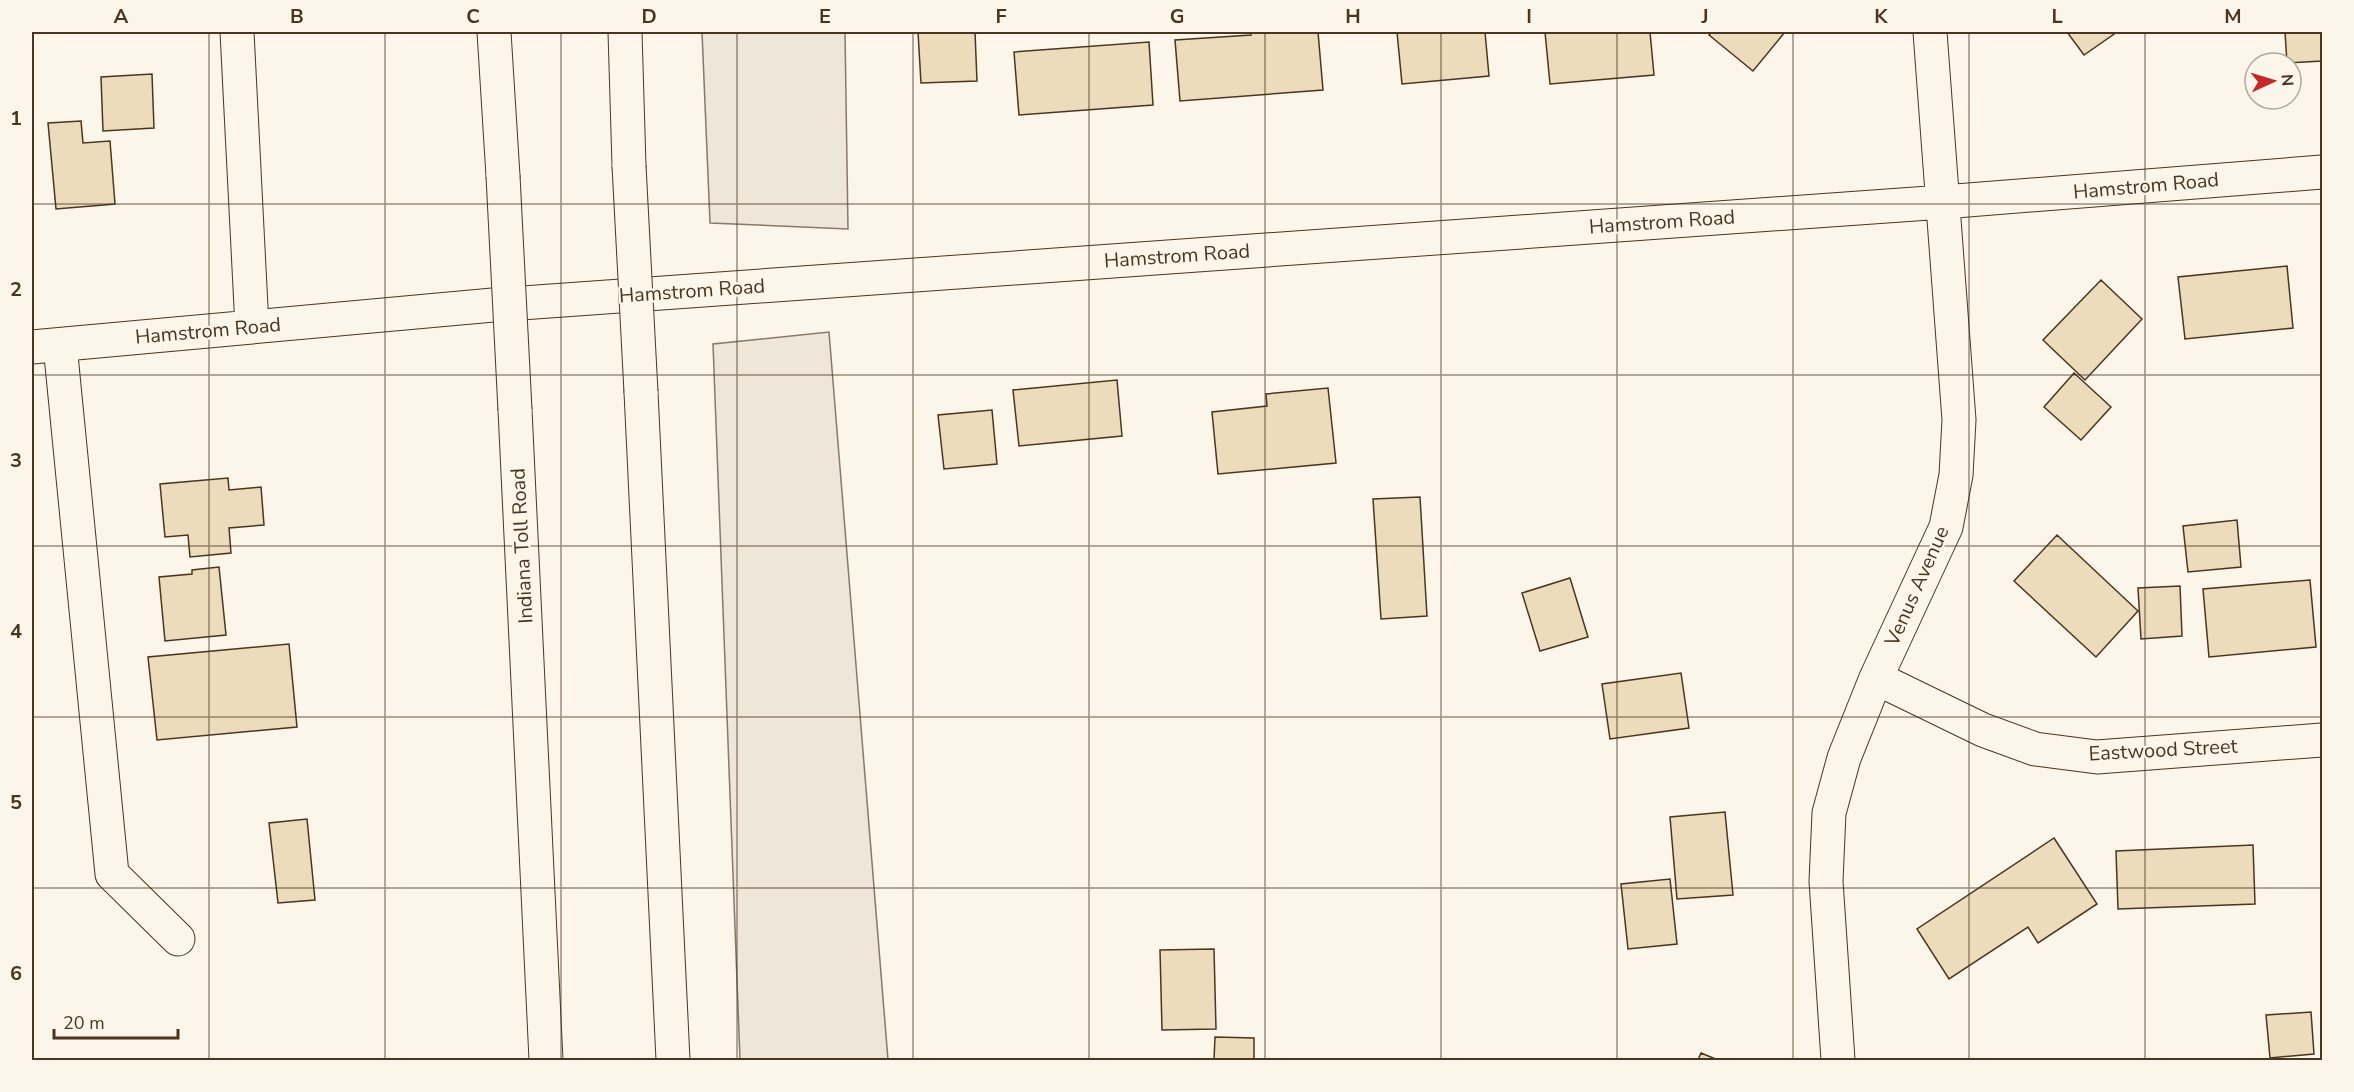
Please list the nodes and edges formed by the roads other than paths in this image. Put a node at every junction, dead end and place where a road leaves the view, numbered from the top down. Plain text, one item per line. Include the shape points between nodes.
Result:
1 (237, 32) edge
2 (494, 32) edge
3 (625, 32) edge
4 (1930, 32) edge
5 (2322, 172) edge
6 (1943, 202) junction
7 (252, 327) junction
8 (46, 346) edge
9 (1876, 678) junction
10 (2322, 740) edge
11 (178, 939) dead end
12 (546, 1060) edge
13 (673, 1060) edge
14 (1838, 1060) edge

1 - 7 main road
2 - 12 main road, Indiana Toll Road, bridge
3 - 13 main road, bridge
4 - 6 main road, Venus Avenue
5 - 6 main road, Hamstrom Road
6 - 7 main road, Hamstrom Road via 505,304
6 - 9 main road, Venus Avenue via 1959,420 1956,475 1946,527
7 - 8 main road, Hamstrom Road
8 - 11 main road via 112,874
9 - 10 main road, Eastwood Street via 1983,730 2035,749 2097,757
9 - 14 main road, Venus Avenue via 1844,758 1829,813 1826,881

